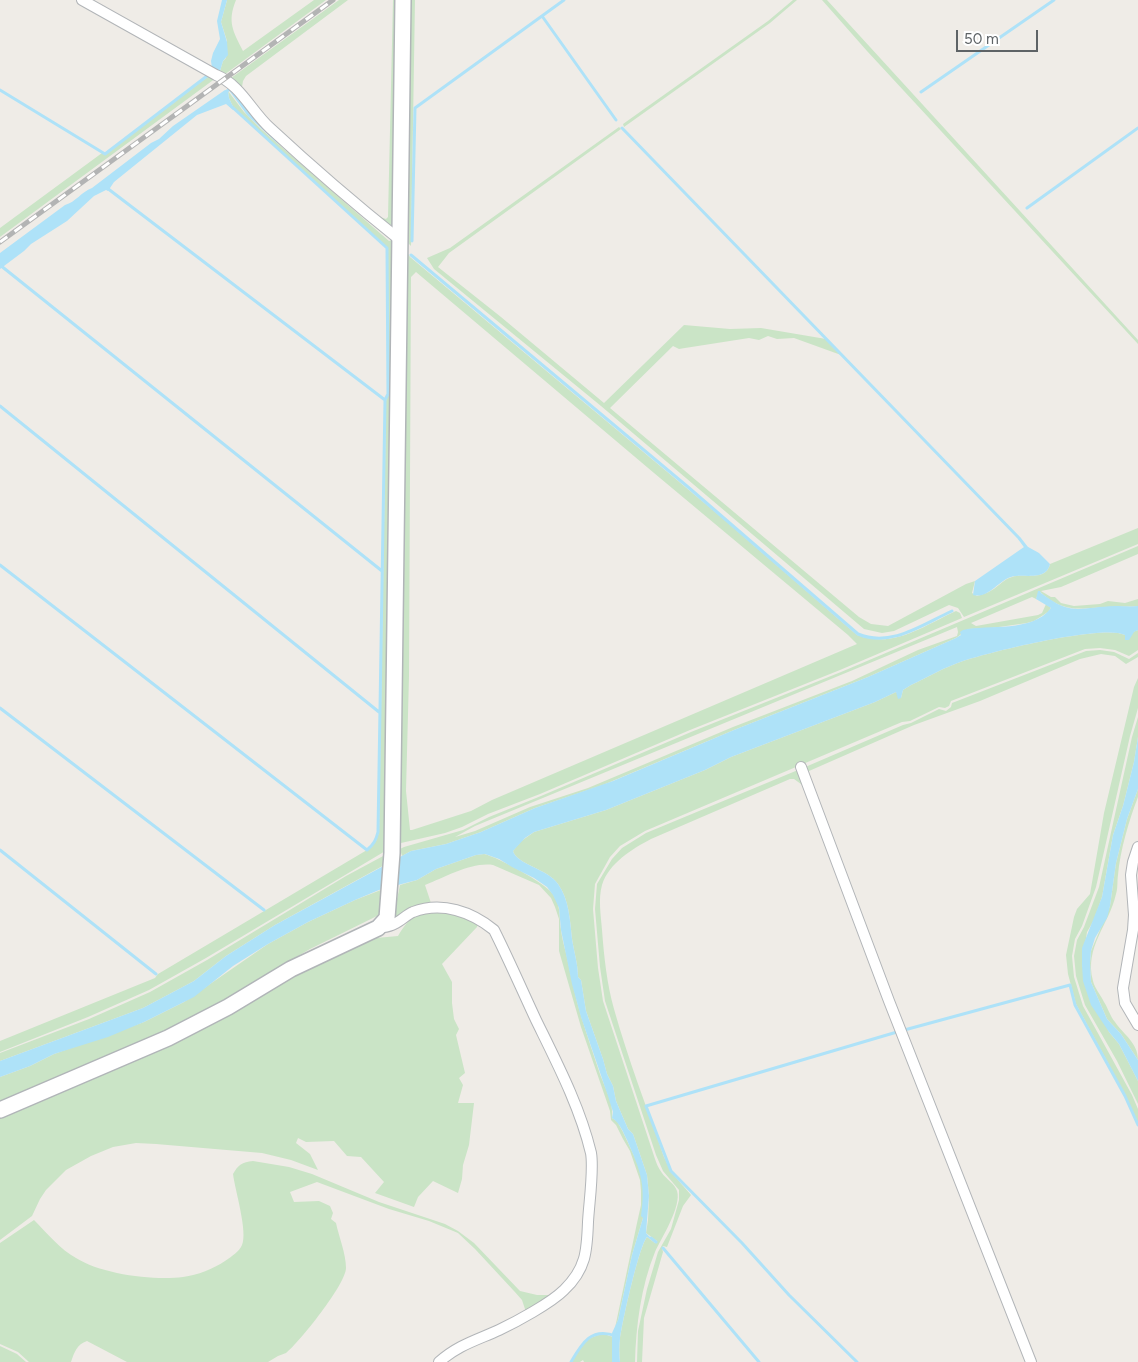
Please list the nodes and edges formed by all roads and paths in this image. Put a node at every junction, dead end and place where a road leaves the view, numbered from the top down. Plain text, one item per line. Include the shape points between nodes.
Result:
1 (82, 0) edge
2 (402, 0) edge
3 (400, 240) junction
4 (801, 767) dead end
5 (1138, 847) edge
6 (378, 928) junction
7 (1138, 1026) edge
8 (0, 1110) edge
9 (440, 1362) edge
10 (1032, 1362) edge

1 - 3 street via 225,79 268,126
2 - 3 main road
3 - 6 main road via 392,854 387,918
4 - 10 street via 889,1001
5 - 7 street via 1131,875 1133,930 1123,988 1125,1003
6 - 8 main road via 291,968 228,1007 168,1038
6 - 9 street via 393,925 416,911 445,908 472,915 494,930 564,1078 591,1155 587,1250 574,1279 562,1292 527,1315 451,1351

